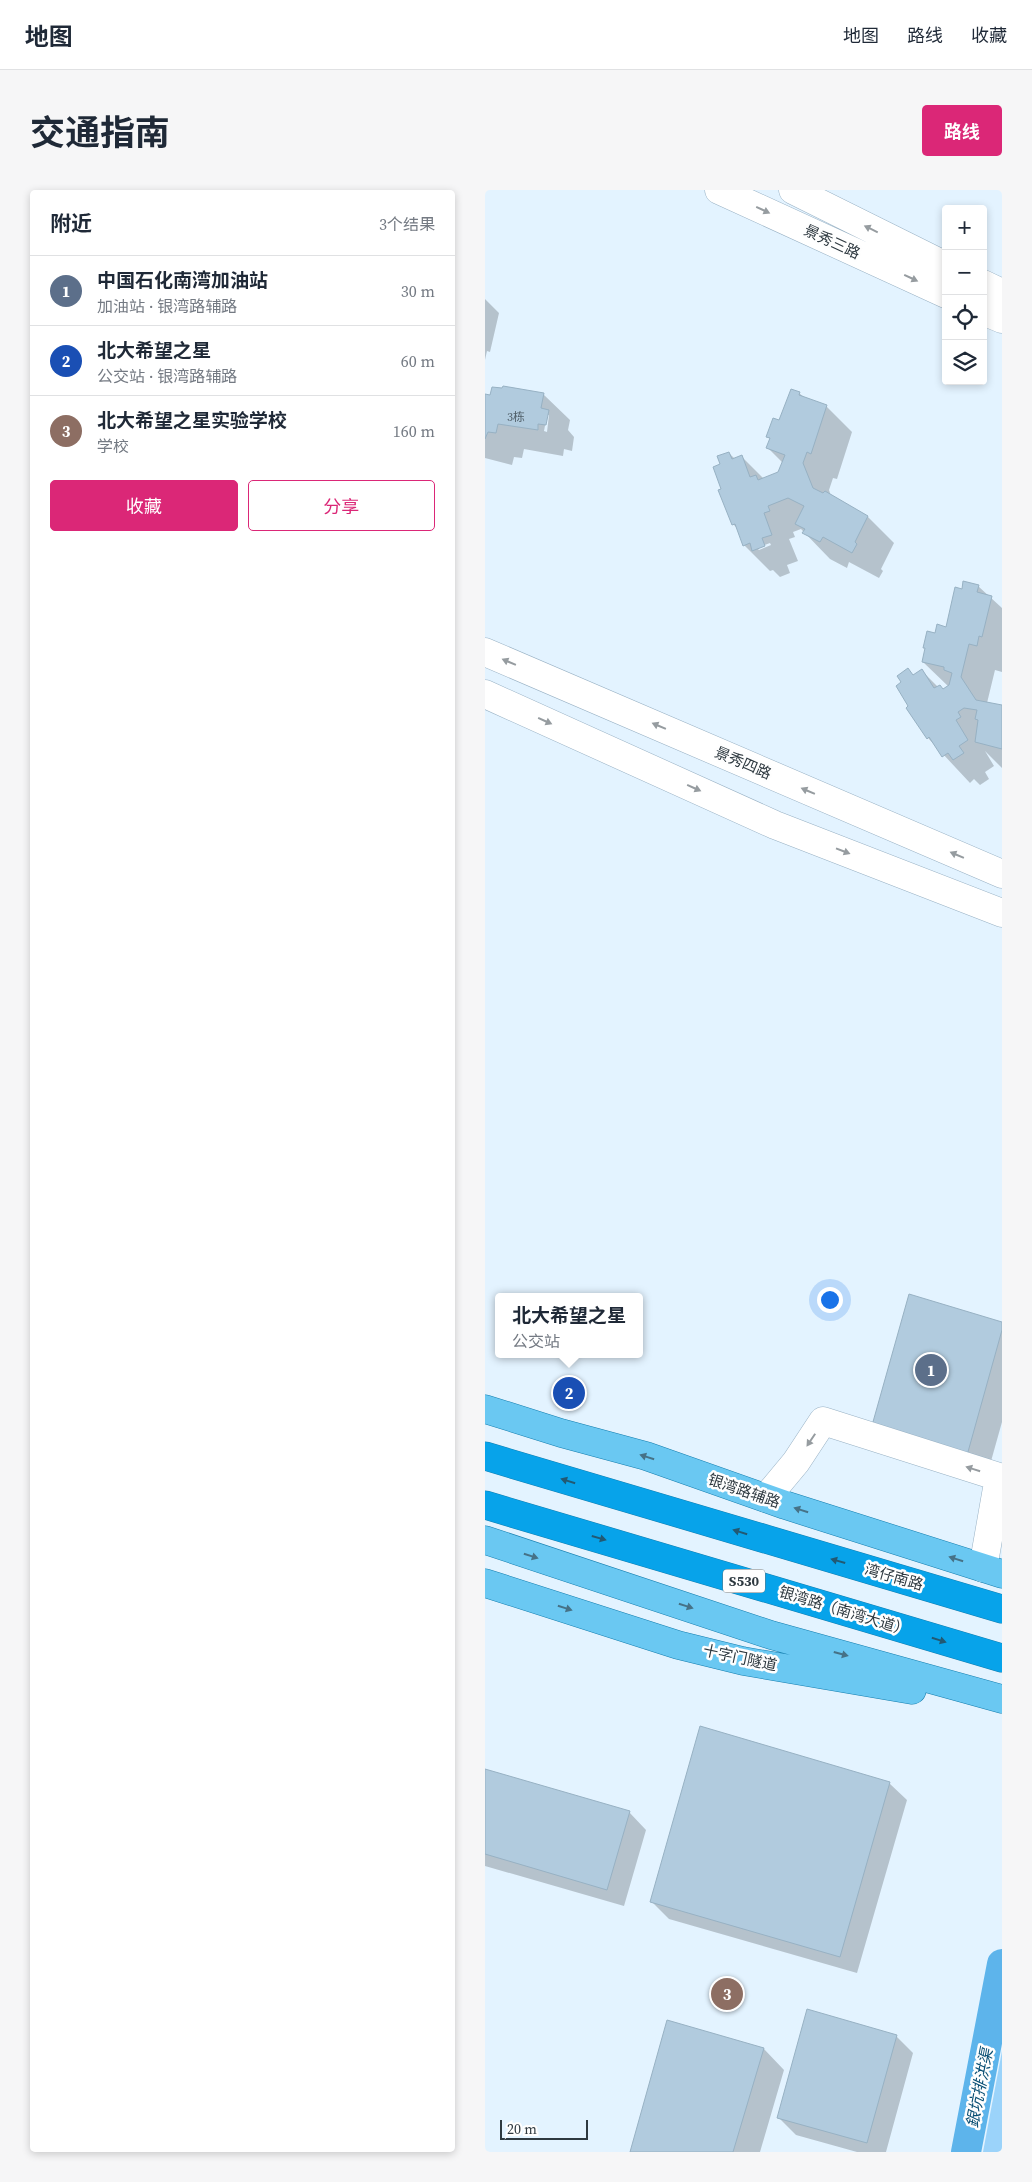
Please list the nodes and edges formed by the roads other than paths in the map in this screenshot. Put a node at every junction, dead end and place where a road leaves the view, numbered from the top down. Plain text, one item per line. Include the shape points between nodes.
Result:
1 (719, 190) edge
2 (793, 190) edge
3 (942, 264) edge
4 (987, 286) edge
5 (942, 292) edge
6 (1002, 293) edge
7 (987, 313) edge
8 (1002, 319) edge
9 (485, 652) edge
10 (485, 694) edge
11 (1002, 874) edge
12 (1002, 913) edge
13 (485, 1409) edge
14 (485, 1456) edge
15 (766, 1498) junction
16 (485, 1505) edge
17 (485, 1540) edge
18 (993, 1571) edge
19 (485, 1582) edge
20 (1002, 1609) edge
21 (1002, 1658) edge
22 (1002, 1699) edge
23 (1002, 1706) edge

1 -> 5 street, 景秀三路
3 -> 2 street, 景秀三路
4 - 6 street
7 - 8 street
11 -> 9 street, 景秀四路
10 -> 12 street via 775,825
15 -> 13 main road, 银湾路辅路 via 646,1456
20 -> 14 highway, 湾仔南路
18 -> 15 main road, 银湾路辅路
18 -> 15 street via 999,1477 823,1421 796,1462
16 -> 21 highway, 银湾路（南湾大道） / S530
17 -> 22 main road via 771,1635
19 -> 23 main road, 十字门隧道 via 678,1644 743,1660

